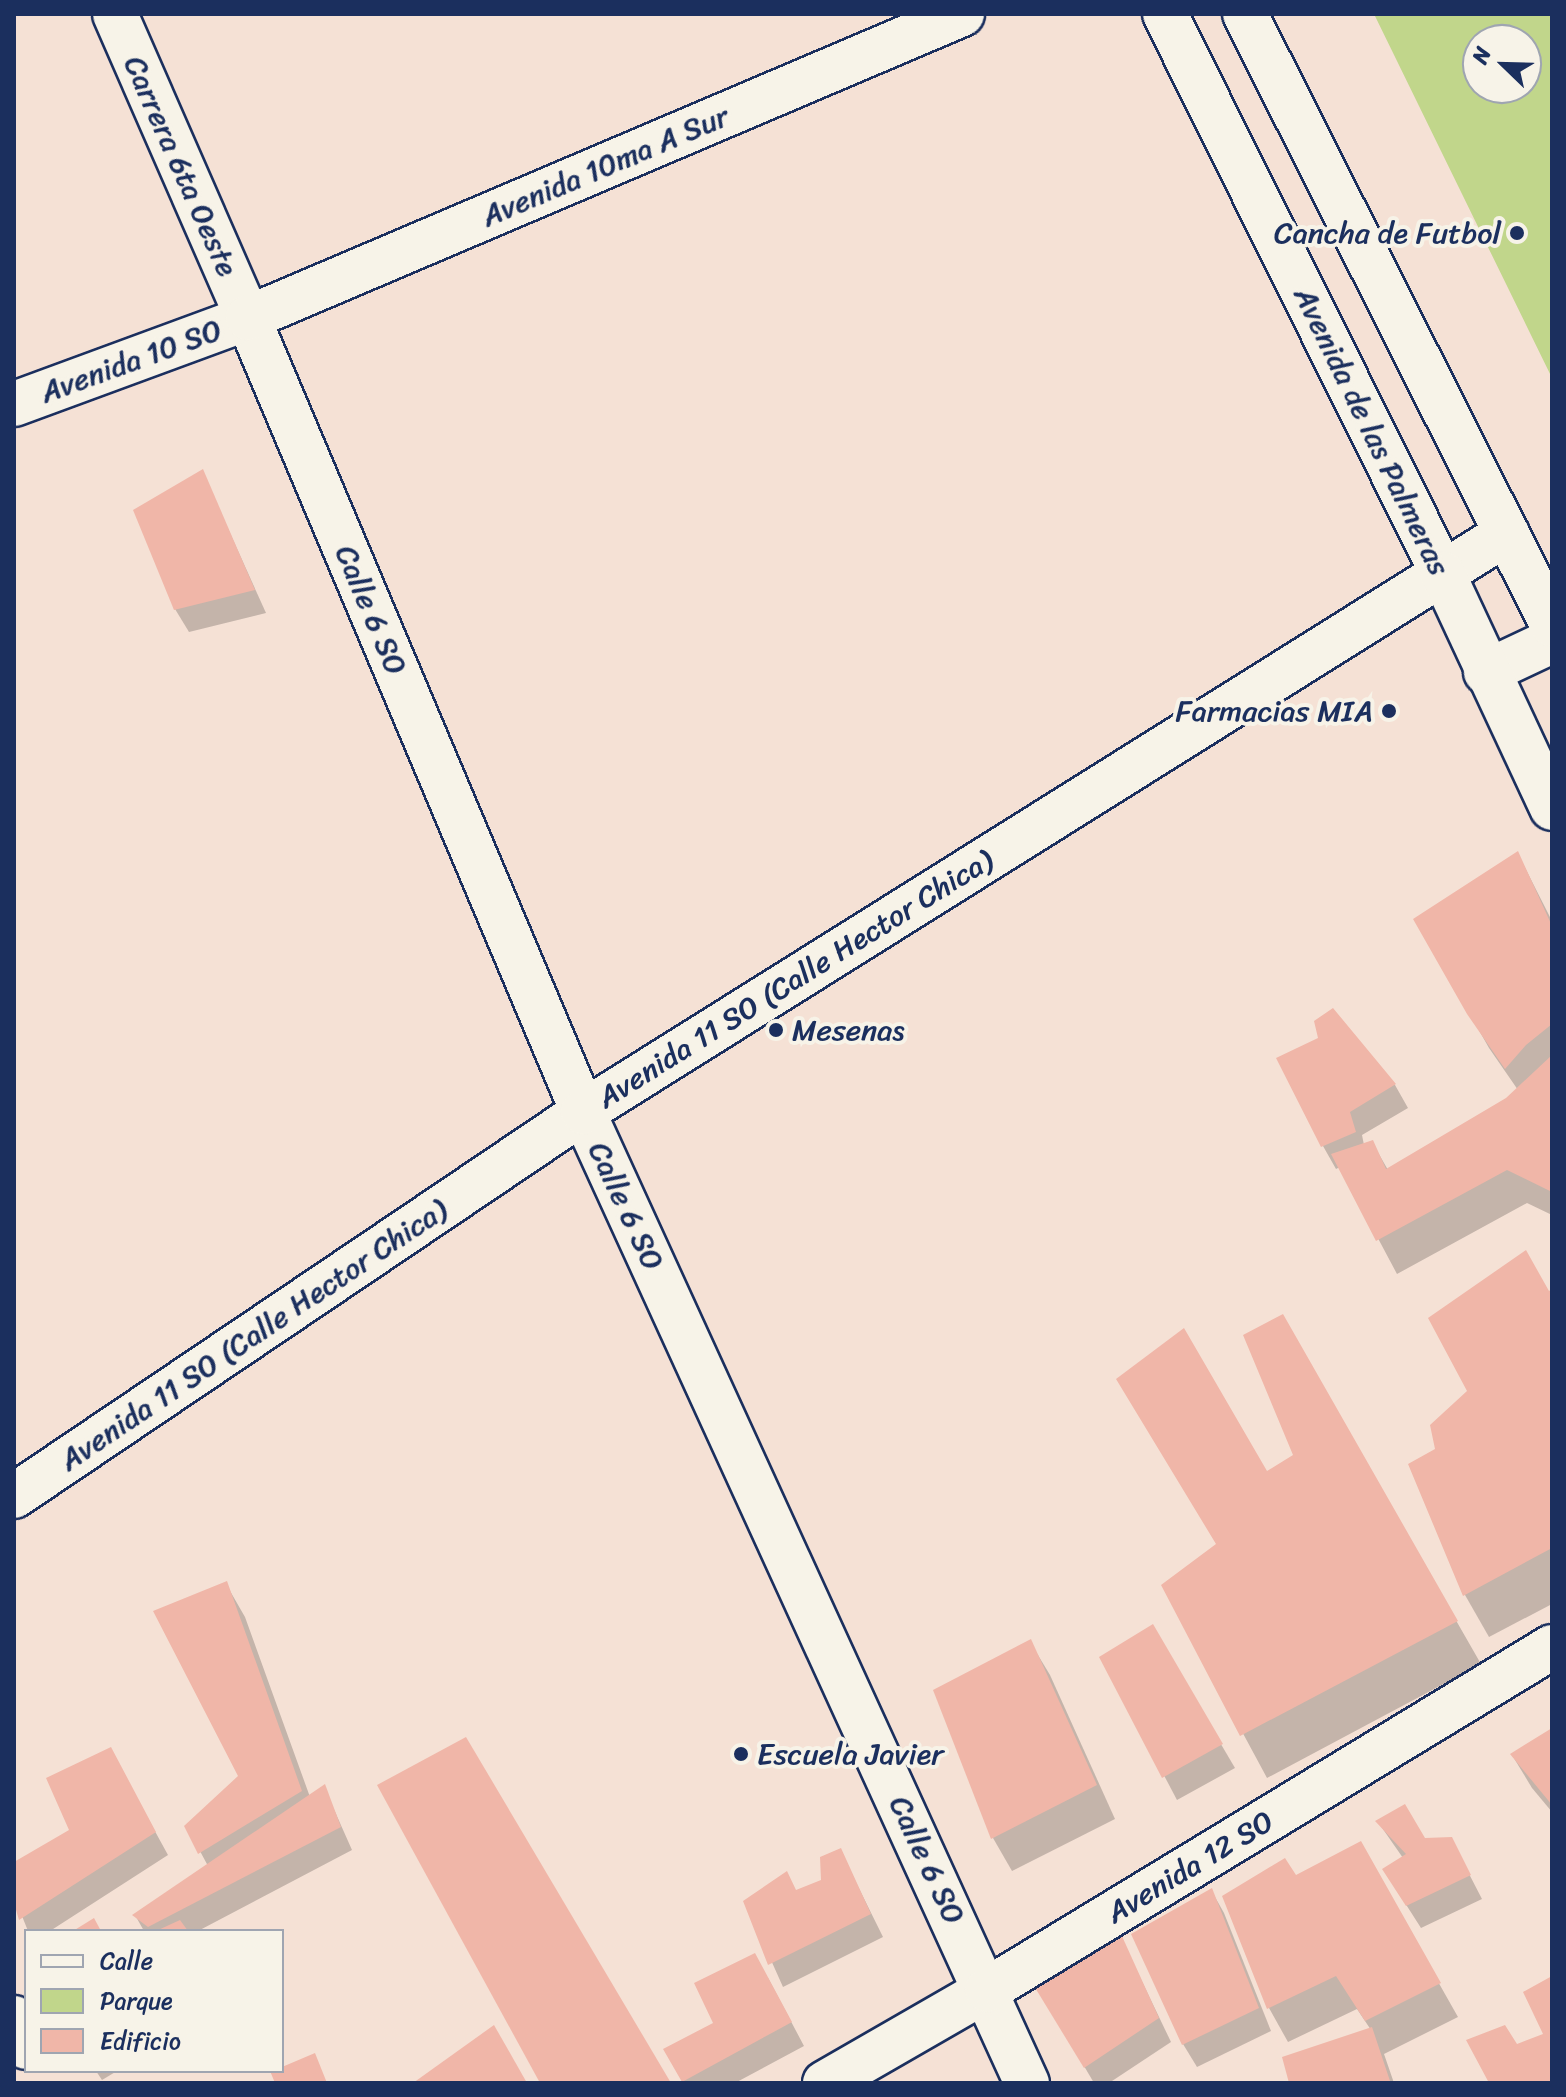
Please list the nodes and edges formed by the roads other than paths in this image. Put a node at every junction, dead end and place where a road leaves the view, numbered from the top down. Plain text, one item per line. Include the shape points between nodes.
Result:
1 (115, 14) edge
2 (962, 14) edge
3 (1165, 14) edge
4 (1245, 14) edge
5 (248, 318) junction
6 (14, 404) edge
7 (1507, 533) junction
8 (1443, 574) junction
9 (1552, 624) edge
10 (1552, 641) edge
11 (1486, 672) junction
12 (1552, 808) edge
13 (583, 1112) junction
14 (14, 1496) edge
15 (1552, 1647) edge
16 (987, 1990) junction
17 (14, 2018) edge
18 (24, 2042) edge
19 (825, 2083) edge
20 (1027, 2083) edge

1 - 5 street, Carrera 6ta Oeste
2 - 5 street, Avenida 10ma A Sur
3 - 8 street, Avenida de las Palmeras
4 - 7 street
5 - 6 street, Avenida 10 SO
5 - 13 street, Calle 6 SO
7 - 8 street, Avenida 11 SO (Calle Hector Chica)
7 - 9 street
8 - 11 street, Avenida de las Palmeras
8 - 13 street, Avenida 11 SO (Calle Hector Chica)
10 - 11 street
11 - 12 street, Avenida de las Palmeras
13 - 14 street, Avenida 11 SO (Calle Hector Chica)
13 - 16 street, Calle 6 SO
15 - 16 street, Avenida 12 SO
16 - 19 street, Avenida 12 SO
16 - 20 street, Calle 6 SO
17 - 18 street

